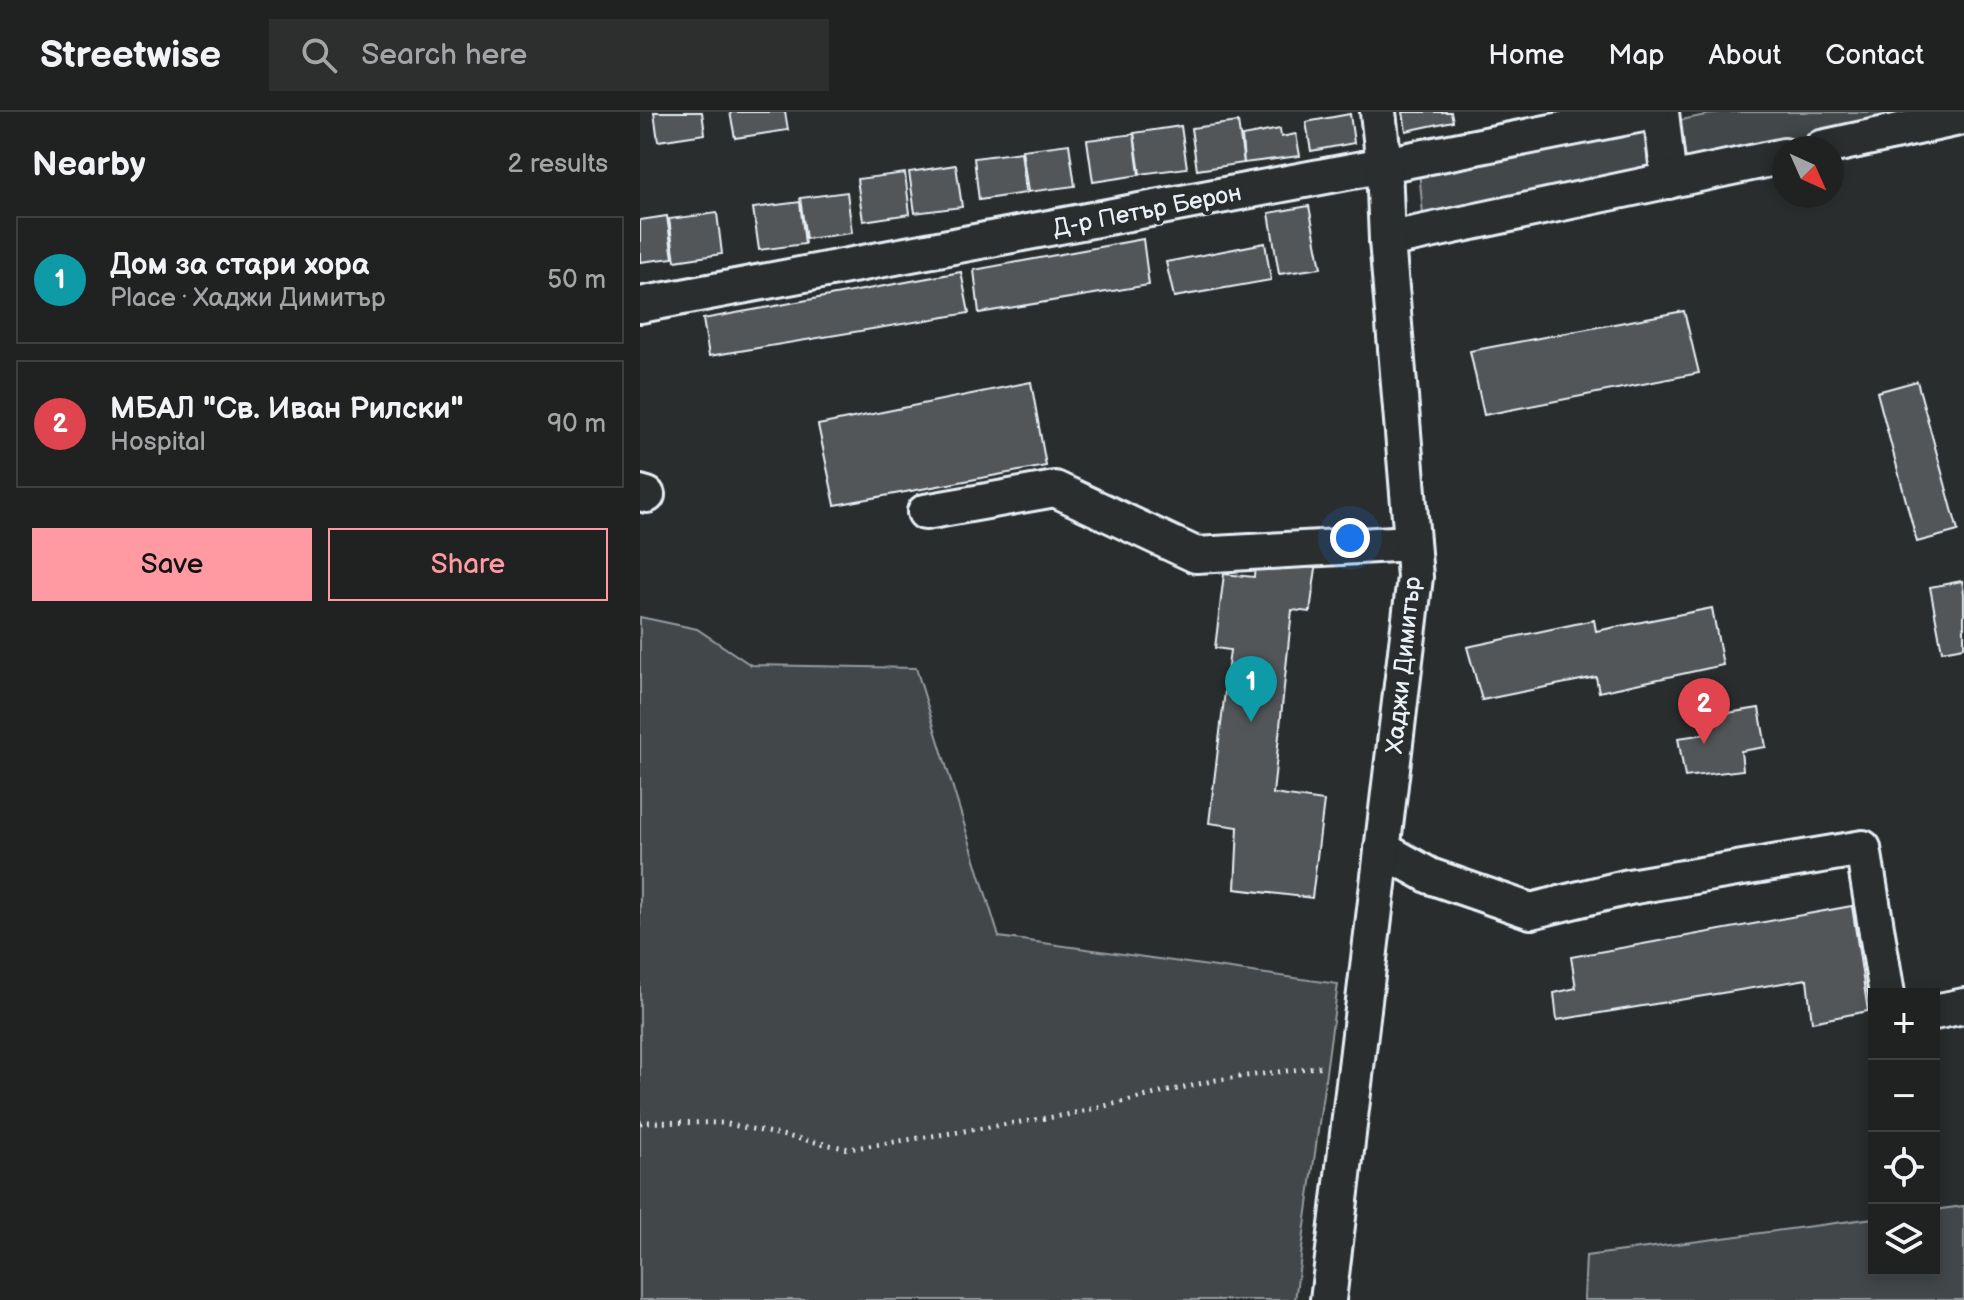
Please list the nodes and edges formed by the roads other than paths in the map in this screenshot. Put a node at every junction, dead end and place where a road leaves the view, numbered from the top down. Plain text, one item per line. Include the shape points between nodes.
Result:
1 (1378, 112) edge
2 (1653, 112) edge
3 (1661, 112) edge
4 (1951, 117) edge
5 (1844, 143) edge
6 (1772, 159) edge
7 (1384, 165) junction
8 (1669, 181) junction
9 (1387, 240) junction
10 (640, 305) edge
11 (925, 512) dead end
12 (1412, 543) junction
13 (1382, 849) junction
14 (1886, 988) edge
15 (1964, 1006) edge
16 (1940, 1011) edge
17 (1328, 1300) edge

1 - 7 street, Хаджи Димитър
2 - 7 street, Д-р Петър Берон
3 - 8 street
4 - 5 street
6 - 8 street
7 - 9 street, Хаджи Димитър
7 - 10 street, Д-р Петър Берон
8 - 9 street
9 - 12 street, Хаджи Димитър
11 - 12 street via 1055,489 1196,555
12 - 13 street, Хаджи Димитър via 1415,577
13 - 14 street via 1430,876 1531,911 1629,887 1863,848
13 - 17 street, Хаджи Димитър
15 - 16 street

